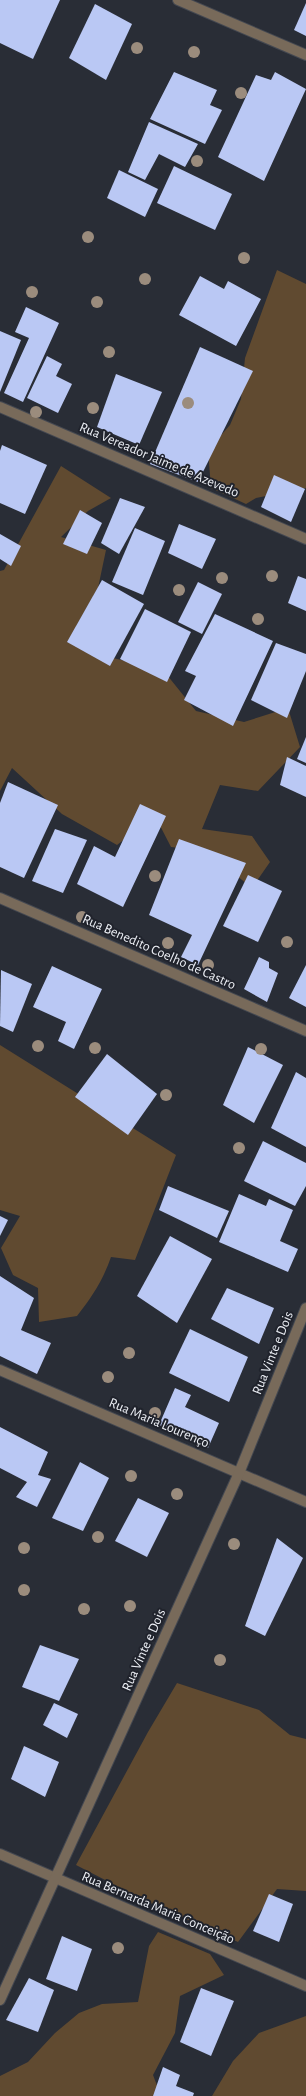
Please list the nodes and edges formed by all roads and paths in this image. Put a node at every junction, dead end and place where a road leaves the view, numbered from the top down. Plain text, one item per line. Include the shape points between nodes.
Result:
1 (178, 0) edge
2 (306, 55) edge
3 (0, 407) edge
4 (306, 539) edge
5 (0, 898) edge
6 (306, 1031) edge
7 (306, 1308) edge
8 (0, 1370) edge
9 (239, 1473) junction
10 (306, 1502) edge
11 (0, 1854) edge
12 (55, 1878) junction
13 (306, 1986) edge
14 (0, 2000) edge

1 - 2 street
3 - 4 street, Rua Vereador Jaime de Azevedo
5 - 6 street, Rua Benedito Coelho de Castro
7 - 9 street, Rua Vinte e Dois
8 - 9 street, Rua Maria Lourenço
9 - 10 street, Rua Maria Lourenço
9 - 12 street, Rua Vinte e Dois
11 - 12 street, Rua Bernarda Maria Conceição
12 - 13 street, Rua Bernarda Maria Conceição
12 - 14 street, Rua Vinte e Dois

